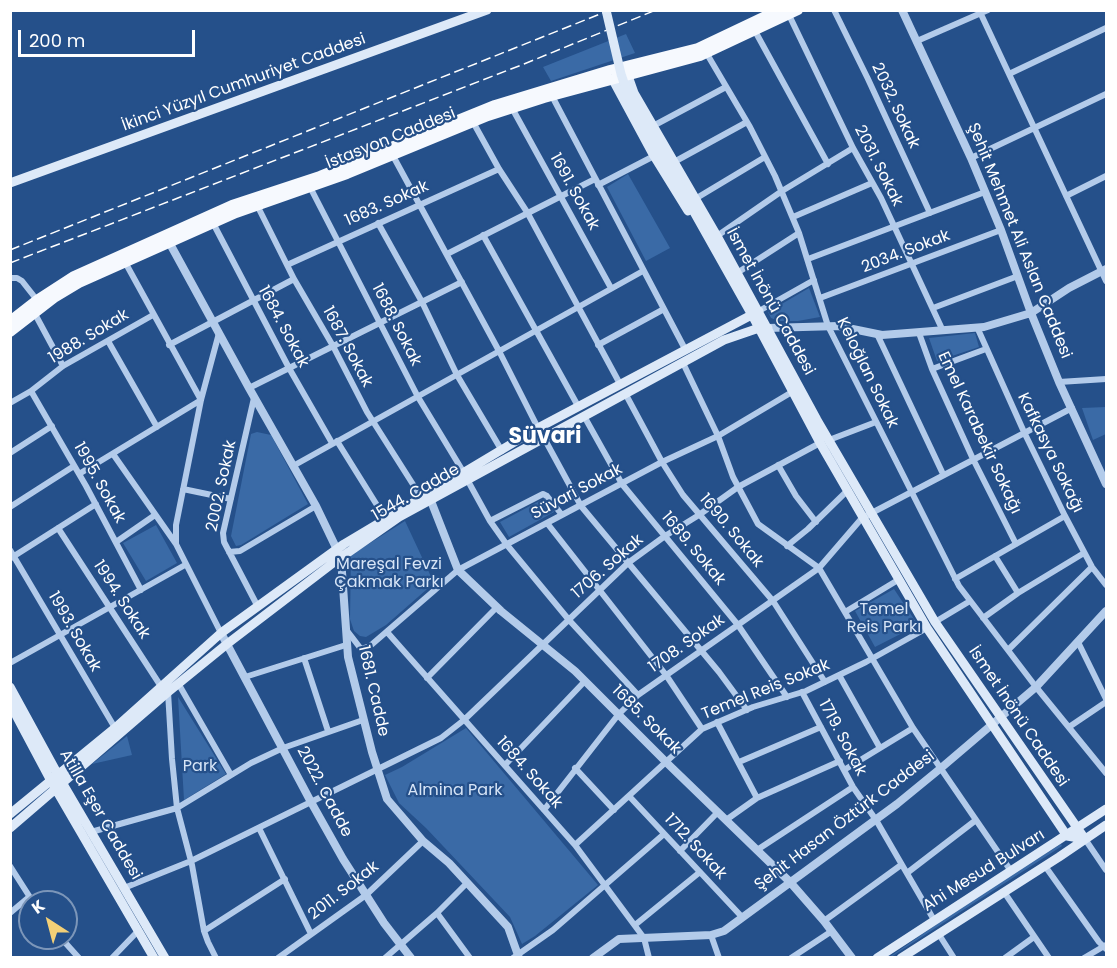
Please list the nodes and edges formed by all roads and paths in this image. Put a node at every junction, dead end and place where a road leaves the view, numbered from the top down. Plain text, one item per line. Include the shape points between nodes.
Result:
1 (487, 10) edge
2 (606, 10) edge
3 (834, 10) edge
4 (903, 10) edge
5 (988, 10) edge
6 (788, 12) edge
7 (980, 12) edge
8 (1107, 28) edge
9 (755, 31) junction
10 (917, 41) junction
11 (707, 54) junction
12 (627, 71) junction
13 (1010, 74) junction
14 (612, 75) junction
15 (726, 87) junction
16 (1107, 94) edge
17 (552, 96) junction
18 (512, 108) junction
19 (473, 122) junction
20 (747, 122) junction
21 (653, 126) junction
22 (1035, 128) junction
23 (853, 148) junction
24 (392, 154) junction
25 (654, 156) junction
26 (765, 157) junction
27 (971, 158) junction
28 (674, 162) junction
29 (828, 164) junction
30 (499, 169) junction
31 (1107, 176) edge
32 (597, 182) junction
33 (10, 183) edge
34 (872, 183) junction
35 (310, 187) junction
36 (782, 191) junction
37 (985, 192) junction
38 (561, 196) junction
39 (1066, 196) junction
40 (692, 201) junction
41 (421, 204) junction
42 (257, 205) junction
43 (527, 212) junction
44 (930, 213) junction
45 (793, 217) junction
46 (213, 223) junction
47 (378, 223) junction
48 (894, 227) junction
49 (1001, 230) junction
50 (706, 233) junction
51 (799, 233) junction
52 (483, 235) junction
53 (717, 236) junction
54 (169, 242) junction
55 (338, 242) junction
56 (447, 254) junction
57 (808, 259) junction
58 (125, 262) junction
59 (912, 263) junction
60 (287, 265) junction
61 (1104, 270) edge
62 (644, 271) junction
63 (737, 273) junction
64 (1018, 276) junction
65 (10, 278) edge
66 (294, 279) junction
67 (814, 280) junction
68 (1107, 281) edge
69 (462, 282) junction
70 (611, 288) junction
71 (820, 298) junction
72 (37, 300) junction
73 (254, 300) junction
74 (422, 302) junction
75 (579, 306) junction
76 (933, 308) junction
77 (663, 309) junction
78 (756, 313) junction
79 (35, 314) junction
80 (1031, 314) junction
81 (153, 315) junction
82 (10, 321) edge
83 (212, 322) junction
84 (379, 323) junction
85 (828, 326) junction
86 (977, 327) junction
87 (763, 328) junction
88 (536, 330) junction
89 (943, 331) junction
90 (10, 333) edge
91 (219, 333) junction
92 (919, 333) junction
93 (877, 334) junction
94 (108, 340) junction
95 (169, 345) junction
96 (598, 345) junction
97 (333, 346) junction
98 (685, 349) junction
99 (986, 349) junction
100 (499, 351) junction
101 (683, 363) junction
102 (63, 366) junction
103 (289, 368) junction
104 (932, 369) junction
105 (457, 375) junction
106 (1107, 379) edge
107 (1059, 382) junction
108 (620, 384) junction
109 (249, 388) junction
110 (31, 391) junction
111 (792, 392) junction
112 (625, 393) junction
113 (418, 397) junction
114 (254, 398) junction
115 (201, 400) junction
116 (10, 403) edge
117 (578, 406) junction
118 (1072, 408) junction
119 (584, 416) junction
120 (373, 421) junction
121 (876, 422) junction
122 (52, 426) junction
123 (157, 427) junction
124 (538, 428) junction
125 (1024, 432) junction
126 (718, 436) junction
127 (543, 438) junction
128 (824, 441) junction
129 (335, 442) junction
130 (502, 451) junction
131 (10, 453) edge
132 (112, 454) junction
133 (973, 459) junction
134 (662, 462) junction
135 (778, 465) junction
136 (74, 466) junction
137 (293, 466) junction
138 (80, 474) junction
139 (943, 474) junction
140 (466, 477) junction
141 (622, 484) junction
142 (1107, 484) edge
143 (738, 487) junction
144 (183, 489) junction
145 (847, 491) junction
146 (910, 491) junction
147 (231, 499) junction
148 (426, 499) junction
149 (96, 504) junction
150 (316, 506) junction
151 (580, 506) junction
152 (10, 507) edge
153 (155, 515) junction
154 (562, 515) junction
155 (699, 515) junction
156 (866, 516) junction
157 (1065, 516) junction
158 (385, 518) junction
159 (490, 521) junction
160 (816, 522) junction
161 (547, 523) junction
162 (58, 528) junction
163 (665, 536) junction
164 (116, 542) junction
165 (176, 544) junction
166 (1016, 544) junction
167 (507, 545) junction
168 (787, 546) junction
169 (229, 552) junction
170 (1084, 553) junction
171 (339, 554) junction
172 (12, 555) edge
173 (995, 556) junction
174 (628, 563) junction
175 (185, 565) junction
176 (1092, 567) junction
177 (819, 568) junction
178 (458, 570) junction
179 (956, 579) junction
180 (898, 580) junction
181 (1107, 585) edge
182 (141, 590) junction
183 (599, 591) junction
184 (1018, 594) junction
185 (773, 601) junction
186 (970, 601) junction
187 (258, 607) junction
188 (497, 607) junction
189 (110, 608) junction
190 (1107, 611) edge
191 (845, 612) junction
192 (983, 618) junction
193 (569, 620) junction
194 (738, 625) junction
195 (931, 625) junction
196 (346, 629) junction
197 (387, 632) junction
198 (221, 633) junction
199 (60, 635) junction
200 (1078, 642) junction
201 (227, 644) junction
202 (346, 645) junction
203 (543, 645) junction
204 (700, 650) junction
205 (1008, 650) junction
206 (304, 658) junction
207 (873, 658) junction
208 (10, 663) edge
209 (666, 675) junction
210 (840, 675) junction
211 (245, 677) junction
212 (427, 678) junction
213 (585, 681) junction
214 (825, 682) junction
215 (178, 683) junction
216 (10, 687) edge
217 (1036, 687) junction
218 (165, 690) junction
219 (802, 692) junction
220 (638, 695) junction
221 (787, 697) junction
222 (1107, 701) edge
223 (10, 704) edge
224 (747, 710) junction
225 (618, 715) junction
226 (363, 720) junction
227 (464, 720) junction
228 (996, 721) junction
229 (717, 722) junction
230 (821, 727) junction
231 (1069, 727) junction
232 (115, 728) junction
233 (913, 728) junction
234 (702, 729) junction
235 (328, 731) junction
236 (283, 748) junction
237 (880, 748) junction
238 (840, 761) junction
239 (666, 762) junction
240 (739, 762) junction
241 (505, 765) junction
242 (575, 768) junction
243 (941, 768) junction
244 (844, 770) junction
245 (378, 771) junction
246 (1107, 774) edge
247 (231, 775) junction
248 (57, 782) junction
249 (853, 787) junction
250 (629, 796) junction
251 (757, 798) junction
252 (311, 802) junction
253 (177, 808) junction
254 (1107, 809) edge
255 (544, 810) junction
256 (614, 810) junction
257 (718, 812) junction
258 (10, 814) edge
259 (726, 820) junction
260 (876, 820) junction
261 (976, 820) junction
262 (1107, 825) edge
263 (10, 828) edge
264 (259, 828) junction
265 (1077, 829) junction
266 (92, 832) junction
267 (664, 834) junction
268 (1067, 836) junction
269 (1085, 839) junction
270 (423, 841) junction
271 (575, 845) junction
272 (757, 850) junction
273 (680, 851) junction
274 (191, 861) junction
275 (901, 865) junction
276 (10, 866) edge
277 (1045, 866) junction
278 (1107, 870) edge
279 (1011, 871) junction
280 (700, 872) junction
281 (906, 873) junction
282 (285, 879) junction
283 (790, 882) junction
284 (467, 883) junction
285 (606, 886) junction
286 (124, 888) junction
287 (25, 890) edge
288 (1004, 892) junction
289 (366, 895) junction
290 (437, 913) junction
291 (742, 917) junction
292 (934, 920) junction
293 (824, 921) junction
294 (635, 926) junction
295 (138, 931) junction
296 (204, 931) junction
297 (832, 931) junction
298 (938, 933) junction
299 (311, 934) junction
300 (711, 935) junction
301 (1034, 937) junction
302 (644, 938) junction
303 (401, 944) junction
304 (1106, 946) edge
305 (212, 950) junction
306 (517, 956) edge
307 (112, 957) edge
308 (154, 957) edge
309 (165, 957) edge
310 (206, 957) edge
311 (216, 957) edge
312 (278, 957) edge
313 (385, 957) edge
314 (411, 957) edge
315 (470, 957) edge
316 (593, 957) edge
317 (649, 957) edge
318 (719, 957) edge
319 (791, 957) edge
320 (852, 957) edge
321 (877, 957) edge
322 (901, 957) edge
323 (954, 957) edge
324 (1005, 957) edge
325 (1049, 957) edge
326 (1084, 957) edge

1 - 33 main road, İkinci Yüzyıl Cumhuriyet Caddesi
2 - 40 main road, bridge via 628,95
3 - 44 street, 2032. Sokak
4 - 10 street, Şehit Mehmet Ali Aslan Caddesi
5 - 7 street
6 - 9 main road, İstasyon Caddesi
6 - 12 main road, İstasyon Caddesi
6 - 23 street, 2031. Sokak
7 - 10 street
7 - 13 street
8 - 13 street
9 - 11 main road, İstasyon Caddesi
9 - 29 street
10 - 27 street, Şehit Mehmet Ali Aslan Caddesi
11 - 12 main road, İstasyon Caddesi
11 - 15 street, Keloğlan Sokak
12 - 14 main road, İstasyon Caddesi
12 - 21 main road, İsmet İnönü Caddesi via 634,93
13 - 22 street
14 - 17 main road, İstasyon Caddesi
14 - 25 main road, İsmet İnönü Caddesi
14 - 72 main road, İstasyon Caddesi via 495,105 320,176 232,205 102,261
15 - 20 street, Keloğlan Sokak
15 - 21 street
16 - 22 street
17 - 18 main road, İstasyon Caddesi
17 - 32 street
18 - 19 main road, İstasyon Caddesi
18 - 38 street, 1691. Sokak
19 - 24 main road, İstasyon Caddesi
19 - 30 street
20 - 26 street, Keloğlan Sokak
20 - 28 street
21 - 28 main road, İsmet İnönü Caddesi
22 - 27 street
22 - 39 street
23 - 29 street
23 - 34 street, 2031. Sokak
24 - 35 main road, İstasyon Caddesi
24 - 41 street
25 - 32 street
25 - 50 main road, İsmet İnönü Caddesi
26 - 36 street, Keloğlan Sokak
26 - 40 street
27 - 37 street, Şehit Mehmet Ali Aslan Caddesi
28 - 40 main road, İsmet İnönü Caddesi
29 - 36 street
30 - 41 street, 1683. Sokak
30 - 43 street
31 - 39 street
32 - 38 street
32 - 62 street
34 - 45 street
34 - 48 street, 2031. Sokak
35 - 42 main road, İstasyon Caddesi
35 - 55 street, 1688. Sokak
36 - 45 street, Keloğlan Sokak
36 - 53 street
37 - 44 street
37 - 49 street, Şehit Mehmet Ali Aslan Caddesi
38 - 43 street
38 - 70 street, 1691. Sokak
39 - 61 street
40 - 50 main road, İsmet İnönü Caddesi
40 - 53 main road, İsmet İnönü Caddesi
41 - 47 street, 1683. Sokak
41 - 56 street
42 - 46 main road, İstasyon Caddesi
42 - 60 street, 1687. Sokak
43 - 52 street
43 - 75 street
44 - 48 street
45 - 51 street, Keloğlan Sokak
46 - 54 main road, İstasyon Caddesi
46 - 73 street, 1684. Sokak
47 - 55 street, 1683. Sokak
47 - 74 street
48 - 57 street
48 - 59 street, 2031. Sokak
49 - 59 street, 2034. Sokak
49 - 64 street, Şehit Mehmet Ali Aslan Caddesi
50 - 78 main road, İsmet İnönü Caddesi
51 - 57 street, Keloğlan Sokak
51 - 63 street
52 - 56 street
52 - 88 street
53 - 63 main road, İsmet İnönü Caddesi
54 - 58 main road, İstasyon Caddesi
54 - 83 street, 1681. Cadde
55 - 60 street, 1683. Sokak
55 - 84 street, 1688. Sokak
56 - 69 street
57 - 67 street, Keloğlan Sokak
58 - 79 main road, İstasyon Caddesi via 79,283
58 - 81 street
59 - 71 street, 2034. Sokak
59 - 76 street, 2031. Sokak
60 - 66 street, 1687. Sokak
61 - 68 street
61 - 80 street
62 - 70 street
62 - 77 street
63 - 78 main road, İsmet İnönü Caddesi
64 - 76 street
64 - 80 street, Şehit Mehmet Ali Aslan Caddesi
65 - 72 street via 22,281
66 - 73 street
66 - 97 street, 1687. Sokak
67 - 71 street, Keloğlan Sokak
67 - 78 street
69 - 74 street
69 - 100 street
70 - 75 street
71 - 85 street, Keloğlan Sokak
72 - 82 main road, İstasyon Caddesi
73 - 83 street
73 - 103 street, 1684. Sokak
74 - 84 street
74 - 105 street
75 - 88 street
75 - 96 street
76 - 89 street, 2031. Sokak
77 - 96 street
77 - 98 street
78 - 87 main road
78 - 98 main road, 1544. Cadde
79 - 90 main road, İstasyon Caddesi
79 - 102 street
80 - 86 street
80 - 107 street, Şehit Mehmet Ali Aslan Caddesi
81 - 94 street, 1988. Sokak
81 - 95 street
83 - 91 street, 1681. Cadde
83 - 95 street
84 - 97 street
84 - 113 street, 1688. Sokak
85 - 87 street
85 - 93 street
85 - 121 street, Keloğlan Sokak
86 - 89 street
86 - 99 street, Kafkasya Sokağı
87 - 101 main road, 1544. Cadde via 723,340
87 - 111 main road, İsmet İnönü Caddesi
87 - 128 main road, İsmet İnönü Caddesi
88 - 100 street
88 - 117 street
89 - 92 street
91 - 109 street, 1681. Cadde
91 - 115 street
92 - 93 street
92 - 104 street, Emel Karabekir Sokağı
93 - 139 street
94 - 102 street, 1988. Sokak
94 - 123 street
95 - 115 street
96 - 108 street
97 - 103 street
97 - 120 street, 1687. Sokak
98 - 108 main road, 1544. Cadde
99 - 104 street
99 - 125 street, Kafkasya Sokağı
100 - 105 street
100 - 124 street
101 - 112 main road, 1544. Cadde
101 - 126 street
102 - 110 street, 1988. Sokak
103 - 109 street
103 - 129 street, 1684. Sokak
104 - 133 street, Emel Karabekir Sokağı
105 - 113 street
105 - 130 street
106 - 107 street
107 - 118 street, Şehit Mehmet Ali Aslan Caddesi
108 - 117 main road, 1544. Cadde
109 - 114 street, 1681. Cadde
110 - 116 street, 1988. Sokak
110 - 122 street, 1995. Sokak
111 - 126 street, Süvari Sokak
111 - 128 main road, İsmet İnönü Caddesi
112 - 119 main road, 1544. Cadde
112 - 134 street, 1690. Sokak
113 - 120 street
113 - 140 street, 1688. Sokak
114 - 137 street, 1681. Cadde
114 - 147 street, 2002. Sokak
115 - 123 street
115 - 144 street
117 - 124 main road, 1544. Cadde
118 - 125 street
118 - 142 street, Şehit Mehmet Ali Aslan Caddesi
119 - 127 main road, 1544. Cadde
119 - 141 street, 1689. Sokak
120 - 129 street
120 - 148 street, 1687. Sokak
121 - 128 street, 1706. Sokak
121 - 146 street, Keloğlan Sokak
122 - 131 street
122 - 136 street, 1995. Sokak
123 - 132 street
124 - 130 main road, 1544. Cadde
125 - 133 street
125 - 157 street, Kafkasya Sokağı
126 - 134 street, Süvari Sokak
126 - 143 street
127 - 140 main road, 1544. Cadde
127 - 151 street
128 - 135 street, 1706. Sokak
128 - 145 main road, İsmet İnönü Caddesi
128 - 156 main road, İsmet İnönü Caddesi
129 - 137 street
129 - 158 street, 1684. Sokak
130 - 140 main road, 1544. Cadde
132 - 138 street
132 - 153 street
133 - 139 street
133 - 166 street, Emel Karabekir Sokağı
134 - 141 street, Süvari Sokak
134 - 155 street, 1690. Sokak
135 - 143 street, 1706. Sokak
135 - 160 street
136 - 138 street, 1995. Sokak
136 - 152 street
137 - 150 street, 1681. Cadde
138 - 149 street, 1995. Sokak
139 - 146 street
140 - 148 main road, 1544. Cadde
140 - 159 street, 1688. Sokak
141 - 151 street, Süvari Sokak
141 - 163 street, 1689. Sokak
143 - 155 street, 1706. Sokak
143 - 168 street via 758,524
144 - 147 street
144 - 165 street
145 - 156 main road, İsmet İnönü Caddesi
145 - 160 street
146 - 156 street
146 - 179 street, Keloğlan Sokak
147 - 169 street, 2002. Sokak via 223,533
148 - 158 main road, 1544. Cadde
148 - 171 main road, 1544. Cadde
148 - 178 street, 1685. Sokak
149 - 162 street
149 - 164 street, 1995. Sokak
150 - 169 street via 240,551
150 - 171 street, 1681. Cadde
151 - 154 street, Süvari Sokak
151 - 174 street
153 - 164 street
153 - 165 street
154 - 159 street via 543,494
154 - 161 street, Süvari Sokak
155 - 163 street, 1706. Sokak
155 - 185 street, 1690. Sokak
156 - 177 street, 1708. Sokak
156 - 180 main road, İsmet İnönü Caddesi
156 - 195 main road, İsmet İnönü Caddesi
157 - 166 street
157 - 170 street, Kafkasya Sokağı
158 - 171 main road, 1544. Cadde
159 - 167 street, 1688. Sokak
160 - 168 street
161 - 167 street, Süvari Sokak
161 - 183 street
162 - 172 street
162 - 189 street, 1994. Sokak
163 - 174 street, 1706. Sokak
163 - 194 street, 1689. Sokak
164 - 182 street, 1995. Sokak
165 - 175 street
166 - 173 street
167 - 178 street, Süvari Sokak
167 - 193 street, 1688. Sokak
168 - 177 street
169 - 187 street, 2002. Sokak
170 - 176 street, Kafkasya Sokağı
170 - 184 street
171 - 187 main road, 1544. Cadde
171 - 196 street, 1681. Cadde
171 - 201 main road, 1544. Cadde
172 - 199 street, 1993. Sokak
173 - 179 street
173 - 184 street
174 - 183 street, 1706. Sokak
174 - 204 street
175 - 182 street
175 - 198 street
176 - 181 street, Kafkasya Sokağı
176 - 205 street
177 - 185 street, 1708. Sokak
177 - 191 street
178 - 188 street, 1685. Sokak
178 - 197 street, Süvari Sokak
179 - 186 street, Keloğlan Sokak
180 - 191 street
180 - 195 main road, İsmet İnönü Caddesi
182 - 189 street
183 - 193 street, 1706. Sokak
183 - 209 street
184 - 192 street
185 - 194 street, 1708. Sokak
185 - 214 street, 1690. Sokak
186 - 192 street, Keloğlan Sokak
186 - 195 street, Temel Reis Sokak
187 - 198 main road, 1544. Cadde
188 - 203 street, 1685. Sokak
188 - 212 street
189 - 199 street
189 - 218 street, 1994. Sokak
190 - 200 street, Şehit Hasan Öztürk Caddesi
191 - 207 street
192 - 205 street, Keloğlan Sokak
193 - 203 street, 1706. Sokak
193 - 220 street, 1688. Sokak
194 - 204 street, 1708. Sokak
194 - 221 street, 1689. Sokak
195 - 207 street, Temel Reis Sokak
195 - 228 main road, İsmet İnönü Caddesi
196 - 197 street, Süvari Sokak via 362,648
196 - 202 street, 1681. Cadde
197 - 212 street, 1684. Sokak
198 - 201 street, 2022. Cadde
198 - 218 main road, 1544. Cadde
199 - 208 street
199 - 232 street, 1993. Sokak
200 - 217 street, Şehit Hasan Öztürk Caddesi
200 - 222 street
201 - 211 street, 2022. Cadde
201 - 215 main road, 1544. Cadde
202 - 206 street
202 - 226 street, 1681. Cadde
203 - 213 street, 1685. Sokak
203 - 227 street, 1706. Sokak
204 - 209 street, 1708. Sokak
204 - 224 street
205 - 217 street, Keloğlan Sokak
206 - 211 street
206 - 235 street
207 - 210 street, Temel Reis Sokak
207 - 233 street
209 - 220 street, 1708. Sokak
209 - 234 street
210 - 214 street, Temel Reis Sokak
210 - 237 street
211 - 236 street, 2022. Cadde
212 - 227 street, 1684. Sokak
213 - 225 street, 1685. Sokak
213 - 241 street
214 - 219 street, Temel Reis Sokak
215 - 218 main road, 1544. Cadde
215 - 247 street
216 - 248 main road, Atilla Eşer Caddesi
217 - 228 street, Şehit Hasan Öztürk Caddesi
217 - 231 street, Keloğlan Sokak
218 - 232 main road, 1544. Cadde
218 - 248 main road, 1544. Cadde
218 - 253 street
219 - 221 street, Temel Reis Sokak
219 - 230 street, 1719. Sokak
220 - 225 street, 1708. Sokak
221 - 224 street, Temel Reis Sokak
222 - 231 street
223 - 248 main road, Atilla Eşer Caddesi
224 - 229 street, Temel Reis Sokak
225 - 239 street, 1685. Sokak
225 - 242 street, 1708. Sokak
226 - 235 street
226 - 245 street, 1681. Cadde
227 - 241 street, 1684. Sokak
227 - 245 street, 1706. Sokak via 441,738
228 - 243 street, Şehit Hasan Öztürk Caddesi
228 - 265 main road, İsmet İnönü Caddesi
228 - 268 main road, İsmet İnönü Caddesi
229 - 234 street, Temel Reis Sokak
229 - 240 street
230 - 238 street, 1719. Sokak
230 - 240 street
231 - 246 street, Keloğlan Sokak
232 - 248 main road, 1544. Cadde
233 - 237 street
233 - 243 street
234 - 239 street, Temel Reis Sokak
235 - 236 street
236 - 247 street
236 - 252 street, 2022. Cadde
237 - 244 street
238 - 244 street, 1719. Sokak
238 - 251 street
239 - 250 street, Temel Reis Sokak
239 - 257 street, 1685. Sokak
240 - 251 street
241 - 255 street, 1684. Sokak
242 - 255 street, 1708. Sokak
242 - 256 street
243 - 260 street, Şehit Hasan Öztürk Caddesi
243 - 261 street
244 - 249 street, 1719. Sokak
245 - 252 street, 1706. Sokak
245 - 270 street, 1681. Cadde via 387,799
247 - 253 street
248 - 258 main road, 1544. Cadde
248 - 263 main road, 1544. Cadde
248 - 266 main road, Atilla Eşer Caddesi
248 - 295 main road, Atilla Eşer Caddesi
249 - 260 street, 1719. Sokak
249 - 272 street
250 - 256 street, Temel Reis Sokak
250 - 267 street, 1712. Sokak
251 - 259 street
252 - 264 street, 1706. Sokak
252 - 289 street, 2022. Cadde
253 - 266 street
253 - 274 street
254 - 265 main road, Ahi Mesud Bulvarı
255 - 271 street, 1684. Sokak
256 - 271 street, Temel Reis Sokak
257 - 259 street, 1685. Sokak
257 - 273 street
259 - 272 street, 1685. Sokak
260 - 275 street, 1719. Sokak
260 - 283 street, Şehit Hasan Öztürk Caddesi
261 - 279 street
261 - 281 street
262 - 269 main road, Ahi Mesud Bulvarı
264 - 274 street, 1706. Sokak
264 - 282 street
265 - 268 main road, Ahi Mesud Bulvarı
265 - 269 main road, İsmet İnönü Caddesi
266 - 286 main road, Atilla Eşer Caddesi
267 - 273 street, 1712. Sokak
267 - 285 street
268 - 269 main road
268 - 279 main road, Ahi Mesud Bulvarı
269 - 277 main road, Ahi Mesud Bulvarı
269 - 278 street
270 - 284 street, 1681. Cadde
270 - 289 street, 2011. Sokak
271 - 285 street, 1684. Sokak
272 - 283 street, 1685. Sokak
273 - 280 street, 1712. Sokak
274 - 286 street, 1706. Sokak
274 - 296 street
275 - 281 street, 1719. Sokak
275 - 293 street
276 - 287 street
277 - 288 main road, Ahi Mesud Bulvarı
277 - 304 street via 1099,942
279 - 292 main road, Ahi Mesud Bulvarı
280 - 291 street, 1712. Sokak
280 - 294 street
281 - 292 street, 1719. Sokak
282 - 296 street
282 - 299 street
283 - 291 street, Şehit Hasan Öztürk Caddesi
283 - 293 street, 1685. Sokak
284 - 290 street
284 - 306 street, 1681. Cadde via 508,927
285 - 294 street, 1684. Sokak
285 - 306 street
286 - 309 main road, Atilla Eşer Caddesi
288 - 298 main road, Ahi Mesud Bulvarı
288 - 301 street
289 - 299 street, 2011. Sokak
289 - 303 street, 2022. Cadde
290 - 303 street
290 - 315 street
291 - 300 street, Şehit Hasan Öztürk Caddesi via 724,931
292 - 321 main road, Ahi Mesud Bulvarı
293 - 297 street, 1685. Sokak
294 - 302 street, 1684. Sokak
295 - 307 street
295 - 308 main road, Atilla Eşer Caddesi
296 - 305 street
297 - 319 street
297 - 320 street, 1685. Sokak
298 - 322 main road, Ahi Mesud Bulvarı
298 - 323 street
299 - 312 street, 2011. Sokak
300 - 302 street, Şehit Hasan Öztürk Caddesi
300 - 318 street
301 - 324 street
301 - 325 street
302 - 316 street, Şehit Hasan Öztürk Caddesi via 619,939
302 - 317 street
303 - 313 street
303 - 314 street, 2022. Cadde
304 - 326 street
305 - 310 street
305 - 311 street

